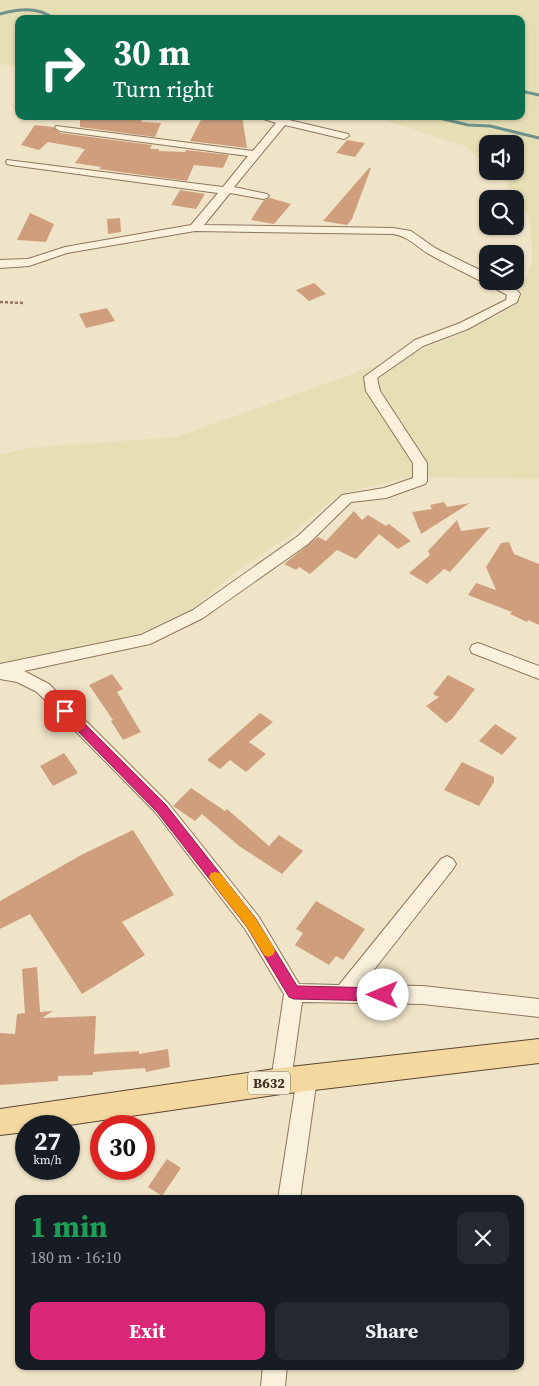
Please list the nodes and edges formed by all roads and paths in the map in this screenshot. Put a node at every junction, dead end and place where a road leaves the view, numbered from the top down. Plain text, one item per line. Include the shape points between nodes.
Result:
1 (284, 120) joint
2 (60, 128) dead end
3 (344, 136) dead end
4 (255, 154) junction
5 (11, 162) dead end
6 (226, 190) junction
7 (263, 196) dead end
8 (195, 228) junction
9 (0, 264) edge
10 (479, 274) edge
11 (507, 290) edge
12 (0, 302) edge
13 (23, 303) dead end
14 (478, 649) dead end
15 (0, 672) edge
16 (539, 673) edge
17 (447, 864) dead end
18 (294, 993) junction
19 (343, 994) junction
20 (539, 1008) edge
21 (539, 1050) edge
22 (307, 1078) junction
23 (281, 1081) junction
24 (0, 1122) edge
25 (290, 1195) edge
26 (275, 1370) edge
27 (274, 1386) edge

1 - 3 street
1 - 4 street
2 - 4 street
4 - 6 street
5 - 6 street
6 - 7 street
6 - 8 street
8 - 9 street via 66,250 29,262
8 - 10 street via 407,233
11 - 15 street via 514,294 512,302 420,343 370,377 373,390 420,463 420,481 386,492 347,498 303,540 198,614 144,640
12 - 13 path
14 - 16 street
15 - 18 street via 20,676 43,688 162,808 252,923
17 - 19 street
18 - 19 street
18 - 23 street
19 - 20 street via 423,995
21 - 22 main road, B632
22 - 23 main road, B632
22 - 25 street
23 - 24 main road, B632
26 - 27 street

